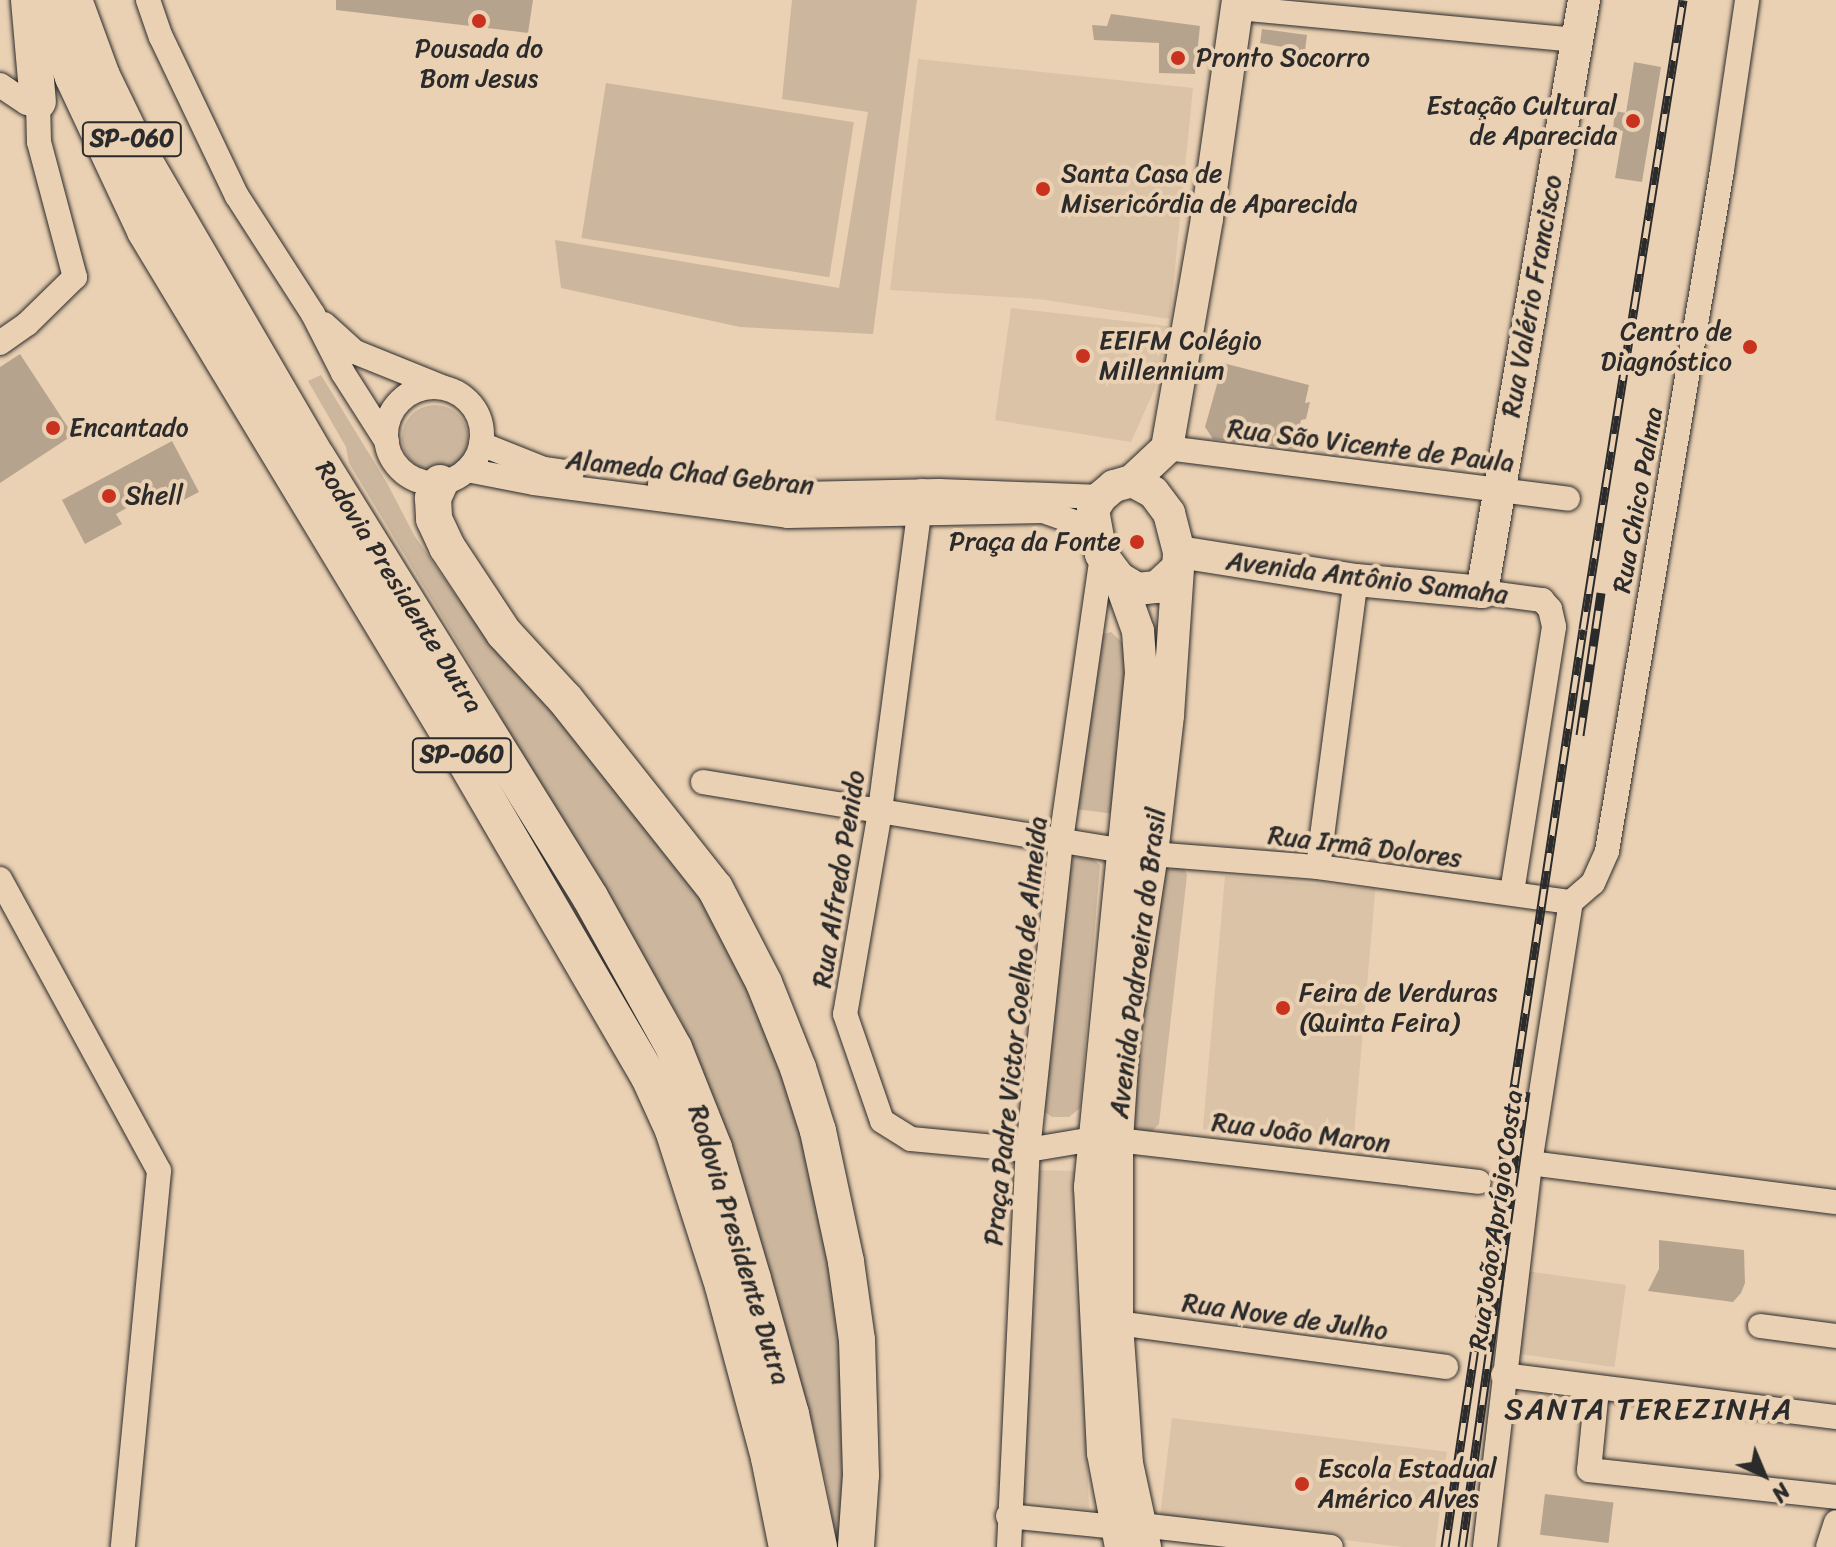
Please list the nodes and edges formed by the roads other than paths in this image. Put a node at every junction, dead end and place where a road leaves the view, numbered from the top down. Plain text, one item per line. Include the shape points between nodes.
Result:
1 (29, 0) edge
2 (46, 0) edge
3 (74, 0) edge
4 (148, 0) edge
5 (1584, 0) edge
6 (1747, 0) edge
7 (1237, 4) edge
8 (1578, 40) junction
9 (0, 85) edge
10 (38, 102) junction
11 (313, 314) junction
12 (0, 343) edge
13 (443, 388) junction
14 (387, 442) junction
15 (481, 444) junction
16 (1167, 448) junction
17 (454, 476) junction
18 (1132, 481) junction
19 (641, 489) junction
20 (1498, 492) junction
21 (1101, 497) junction
22 (1568, 499) dead end
23 (921, 503) junction
24 (1106, 554) junction
25 (1178, 560) junction
26 (1356, 580) junction
27 (1482, 592) junction
28 (703, 782) dead end
29 (880, 812) junction
30 (1061, 840) junction
31 (1138, 852) junction
32 (1318, 867) junction
33 (0, 879) edge
34 (1512, 892) junction
35 (1571, 902) junction
36 (1106, 1140) junction
37 (1028, 1150) junction
38 (1530, 1163) junction
39 (1479, 1182) dead end
40 (1836, 1202) edge
41 (1117, 1323) junction
42 (1760, 1326) dead end
43 (1836, 1336) edge
44 (1446, 1367) dead end
45 (1503, 1375) junction
46 (1597, 1389) junction
47 (1836, 1417) edge
48 (1836, 1497) edge
49 (1008, 1516) junction
50 (1836, 1522) edge
51 (1131, 1536) edge
52 (123, 1547) edge
53 (787, 1547) edge
54 (819, 1547) edge
55 (856, 1547) edge
56 (1009, 1547) edge
57 (1331, 1547) edge
58 (1485, 1547) edge
59 (1828, 1547) edge

1 - 10 highway
2 - 53 highway, Rodovia Presidente Dutra / SP-060 via 73,77 145,231 649,1077 673,1130 723,1286
3 - 54 highway, Rodovia Presidente Dutra / SP-060 via 102,76 153,177 317,457 590,897 674,1048 714,1148 749,1264 795,1429
4 - 11 street via 237,196
5 - 8 main road, Rua Valério Francisco
6 - 35 street, Rua Chico Palma via 1607,851 1593,883
7 - 8 street
7 - 16 main road
8 - 20 main road, Rua Valério Francisco
9 - 10 street via 27,103
10 - 12 street via 39,142 75,277
11 - 13 street via 355,352
11 - 14 street
13 - 14 street via 428,388 401,401 392,413
13 - 15 street via 469,402 482,429
14 - 17 street via 399,468 426,482
15 - 17 street
15 - 19 street, Alameda Chad Gebran via 544,469
16 - 18 main road
16 - 20 street, Rua São Vicente de Paula
17 - 19 street, Alameda Chad Gebran
17 - 55 highway via 433,498 434,519 447,547 504,633 565,699 708,878 764,983 798,1068 818,1131 857,1340 861,1475
18 - 21 main road
18 - 25 main road via 1153,492 1169,513
19 - 23 street, Alameda Chad Gebran via 788,516 829,504
20 - 22 street, Rua São Vicente de Paula
20 - 27 main road, Rua Valério Francisco
21 - 23 street, Alameda Chad Gebran
21 - 24 main road via 1093,510
23 - 24 street, Alameda Chad Gebran via 1043,511
23 - 29 street, Rua Alfredo Penido
24 - 25 main road via 1137,589 1157,587
24 - 30 street, Praça Padre Victor Coelho de Almeida
24 - 31 main road, Avenida Padroeira do Brasil via 1138,631
25 - 26 main road, Avenida Antônio Samaha
25 - 31 main road, Avenida Padroeira do Brasil via 1168,715
26 - 27 main road, Avenida Antônio Samaha
26 - 32 street
27 - 34 street, Avenida Antônio Samaha via 1542,600 1554,627
28 - 29 street, Rua Irmã Dolores
29 - 30 street, Rua Irmã Dolores
29 - 37 street, Rua Alfredo Penido via 845,1014 882,1121 911,1139
30 - 31 street, Rua Irmã Dolores
30 - 37 street, Praça Padre Victor Coelho de Almeida
31 - 32 street, Rua Irmã Dolores
31 - 36 main road, Avenida Padroeira do Brasil
32 - 34 street, Rua Irmã Dolores
33 - 52 street via 159,1171
34 - 35 street, Rua Irmã Dolores
35 - 38 street, Rua João Aprígio Costa
36 - 37 street, Rua João Maron
36 - 39 street, Rua João Maron
36 - 41 main road, Avenida Padroeira do Brasil
36 - 51 main road, Avenida Padroeira do Brasil via 1091,1228 1097,1372 1103,1453
37 - 49 street, Praça Padre Victor Coelho de Almeida
38 - 40 street
38 - 45 street, Rua João Aprígio Costa
41 - 44 street, Rua Nove de Julho
41 - 51 main road, Avenida Padroeira do Brasil
42 - 43 street
45 - 46 street
45 - 58 street, Rua João Aprígio Costa
46 - 47 street
46 - 48 street via 1589,1470
49 - 51 street
49 - 56 street, Praça Padre Victor Coelho de Almeida
50 - 59 street
51 - 57 street

